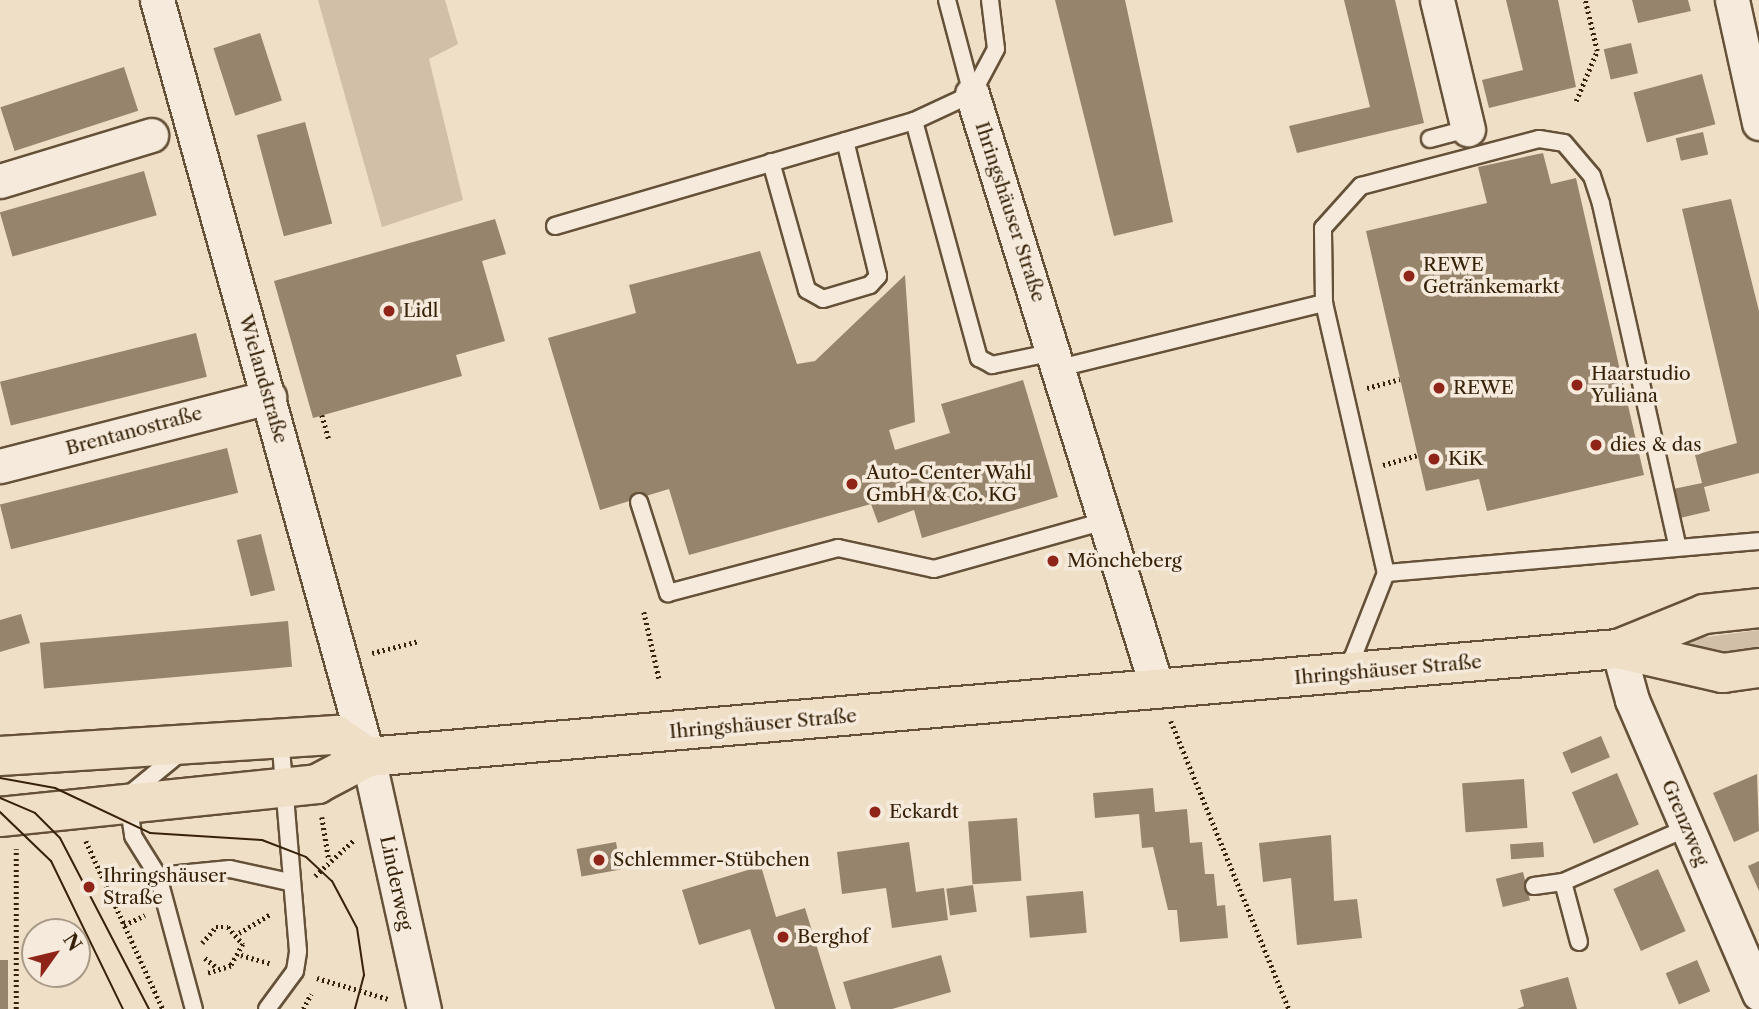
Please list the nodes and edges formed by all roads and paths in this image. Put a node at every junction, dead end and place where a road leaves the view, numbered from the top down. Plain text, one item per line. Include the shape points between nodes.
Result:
1 (157, 0) edge
2 (947, 0) edge
3 (990, 0) edge
4 (1437, 0) edge
5 (1585, 0) edge
6 (1732, 0) edge
7 (972, 94) junction
8 (1576, 101) dead end
9 (914, 121) junction
10 (1759, 123) edge
11 (1468, 129) joint
12 (150, 135) dead end
13 (1430, 139) dead end
14 (845, 141) junction
15 (771, 162) junction
16 (0, 181) edge
17 (555, 226) dead end
18 (1324, 303) junction
19 (1057, 360) junction
20 (1400, 379) dead end
21 (1344, 394) junction
22 (269, 397) junction
23 (322, 415) dead end
24 (329, 440) dead end
25 (1417, 455) dead end
26 (0, 466) edge
27 (1362, 470) junction
28 (639, 502) dead end
29 (1108, 520) junction
30 (1759, 541) edge
31 (1677, 545) junction
32 (1386, 573) junction
33 (1759, 608) edge
34 (643, 612) dead end
35 (419, 641) dead end
36 (1618, 649) junction
37 (341, 661) junction
38 (1759, 668) edge
39 (1346, 674) junction
40 (659, 678) dead end
41 (1158, 691) junction
42 (280, 738) junction
43 (191, 744) junction
44 (0, 756) edge
45 (368, 757) junction
46 (302, 785) junction
47 (128, 803) junction
48 (77, 808) junction
49 (3, 817) edge
50 (382, 818) junction
51 (1687, 828) junction
52 (329, 861) junction
53 (158, 876) junction
54 (289, 882) junction
55 (1563, 882) junction
56 (1534, 886) dead end
57 (313, 890) dead end
58 (290, 904) junction
59 (239, 933) junction
60 (1579, 942) dead end
61 (320, 967) dead end
62 (1759, 994) edge
63 (16, 1009) edge
64 (163, 1009) edge
65 (194, 1009) edge
66 (267, 1009) edge
67 (424, 1009) edge
68 (1289, 1009) edge

1 - 22 street, Wielandstraße
2 - 7 lane
3 - 7 lane via 996,49
4 - 11 street
5 - 8 path via 1597,51
6 - 10 street
7 - 9 lane
7 - 19 street, Ihringshäuser Straße
9 - 14 lane
9 - 19 lane via 979,358 992,365
11 - 13 lane
12 - 16 street
14 - 15 lane
14 - 15 lane via 878,276 870,285 823,299 807,290
15 - 17 lane
18 - 19 lane
18 - 21 lane
18 - 31 lane via 1323,228 1361,186 1539,139 1564,143 1592,176 1601,204
19 - 29 street, Ihringshäuser Straße
20 - 21 path
21 - 27 lane
22 - 26 street, Brentanostraße
22 - 37 street, Wielandstraße
23 - 24 path
25 - 27 path
27 - 32 lane
28 - 29 lane via 668,593 838,548 934,569
29 - 41 street, Ihringshäuser Straße
30 - 31 lane
31 - 32 lane
32 - 39 lane
33 - 36 main road, Ihringshäuser Straße via 1704,614
34 - 40 path
35 - 37 path
36 - 38 main road, Ihringshäuser Straße via 1723,673
36 - 39 main road, Ihringshäuser Straße
36 - 51 street, Grenzweg via 1632,700
37 - 45 street, Wielandstraße
39 - 41 main road, Ihringshäuser Straße
41 - 45 main road, Ihringshäuser Straße
41 - 68 path
42 - 43 main road
42 - 45 main road via 336,735
42 - 46 lane
43 - 44 main road
43 - 47 lane via 130,794
45 - 46 main road, Ihringshäuser Straße
45 - 50 street, Linderweg
46 - 47 main road, Ihringshäuser Straße
46 - 52 path
46 - 54 lane
47 - 48 main road, Ihringshäuser Straße
47 - 53 lane via 133,836
48 - 49 main road, Ihringshäuser Straße
48 - 64 path via 79,828
49 - 63 path via 16,841
50 - 52 path
50 - 67 street, Linderweg
51 - 55 lane
51 - 62 street, Grenzweg
52 - 57 path via 310,881
53 - 54 lane via 230,869
53 - 65 lane
54 - 58 lane
55 - 56 lane
55 - 60 lane
58 - 59 path
58 - 66 lane via 295,971
59 - 59 path via 241,955 231,966 205,958 205,934 216,927
61 - 67 path via 320,979

